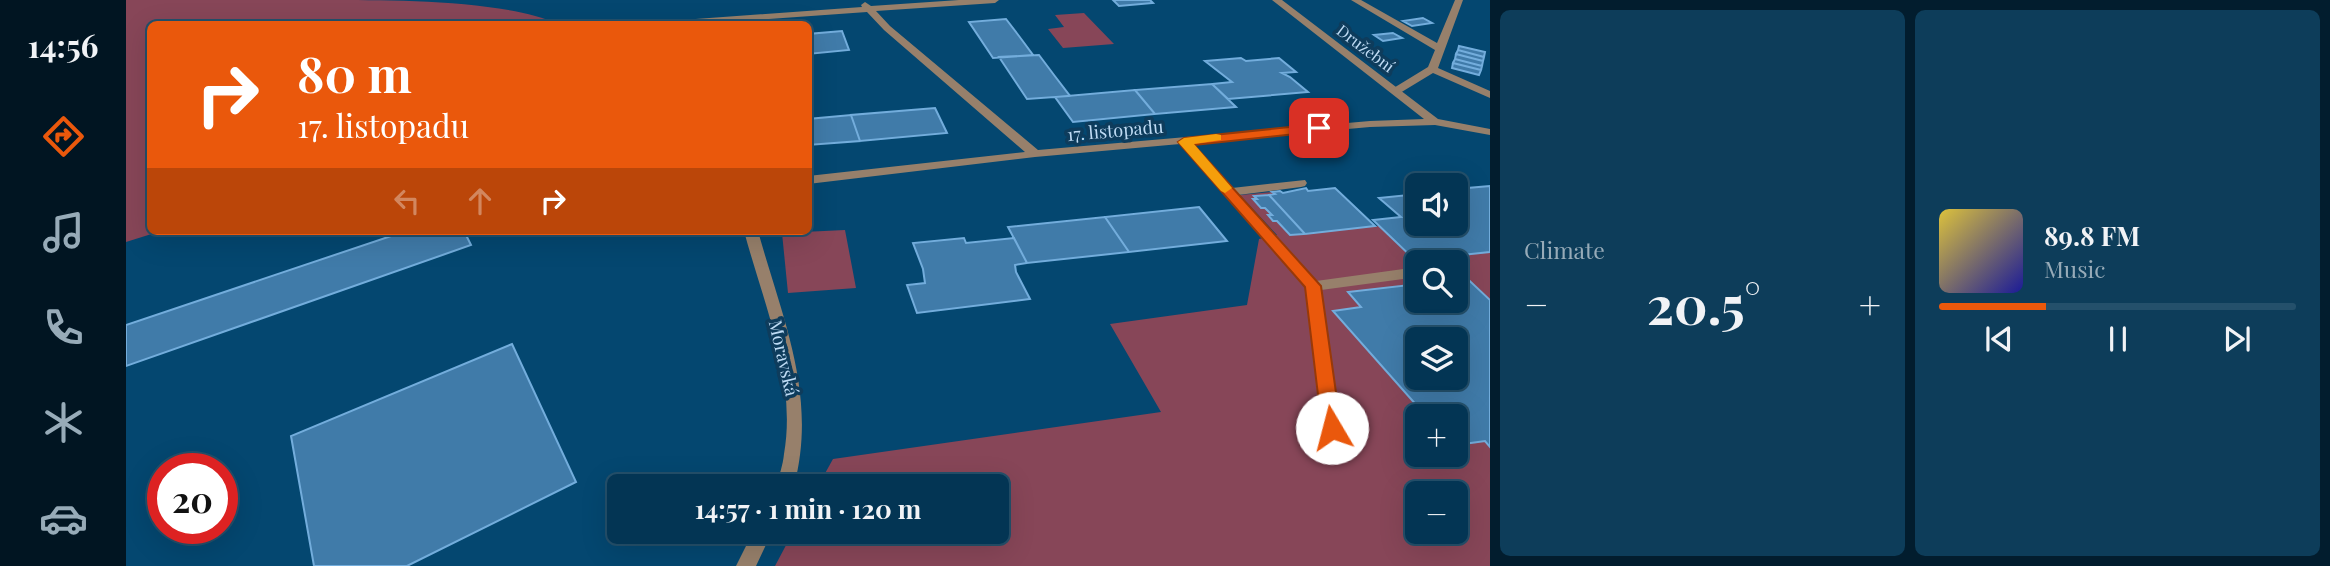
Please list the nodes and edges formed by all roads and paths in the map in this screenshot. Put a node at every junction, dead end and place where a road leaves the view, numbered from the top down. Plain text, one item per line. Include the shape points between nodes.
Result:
1 (995, 0) edge
2 (1276, 0) edge
3 (1355, 0) edge
4 (1458, 0) edge
5 (865, 4) edge
6 (701, 21) edge
7 (1440, 49) junction
8 (1432, 69) junction
9 (1396, 91) junction
10 (1490, 95) edge
11 (1435, 122) junction
12 (1490, 132) edge
13 (1184, 142) junction
14 (1035, 154) junction
15 (812, 180) edge
16 (1301, 183) dead end
17 (1229, 192) junction
18 (752, 235) edge
19 (1405, 274) edge
20 (1313, 286) junction
21 (1332, 428) dead end
22 (790, 474) edge
23 (757, 544) edge
24 (746, 566) edge

1 - 5 street
2 - 9 street, Družební
3 - 7 street
4 - 7 street
5 - 6 street
5 - 14 street
7 - 8 street
8 - 9 street
8 - 10 street
9 - 11 street, Družební
11 - 12 street, 17. listopadu
11 - 13 street, 17. listopadu
13 - 14 street, 17. listopadu
13 - 17 street
14 - 15 street, 17. listopadu
16 - 17 street
17 - 20 street
18 - 22 street, Moravská via 795,408
19 - 20 street
20 - 21 street
23 - 24 street

